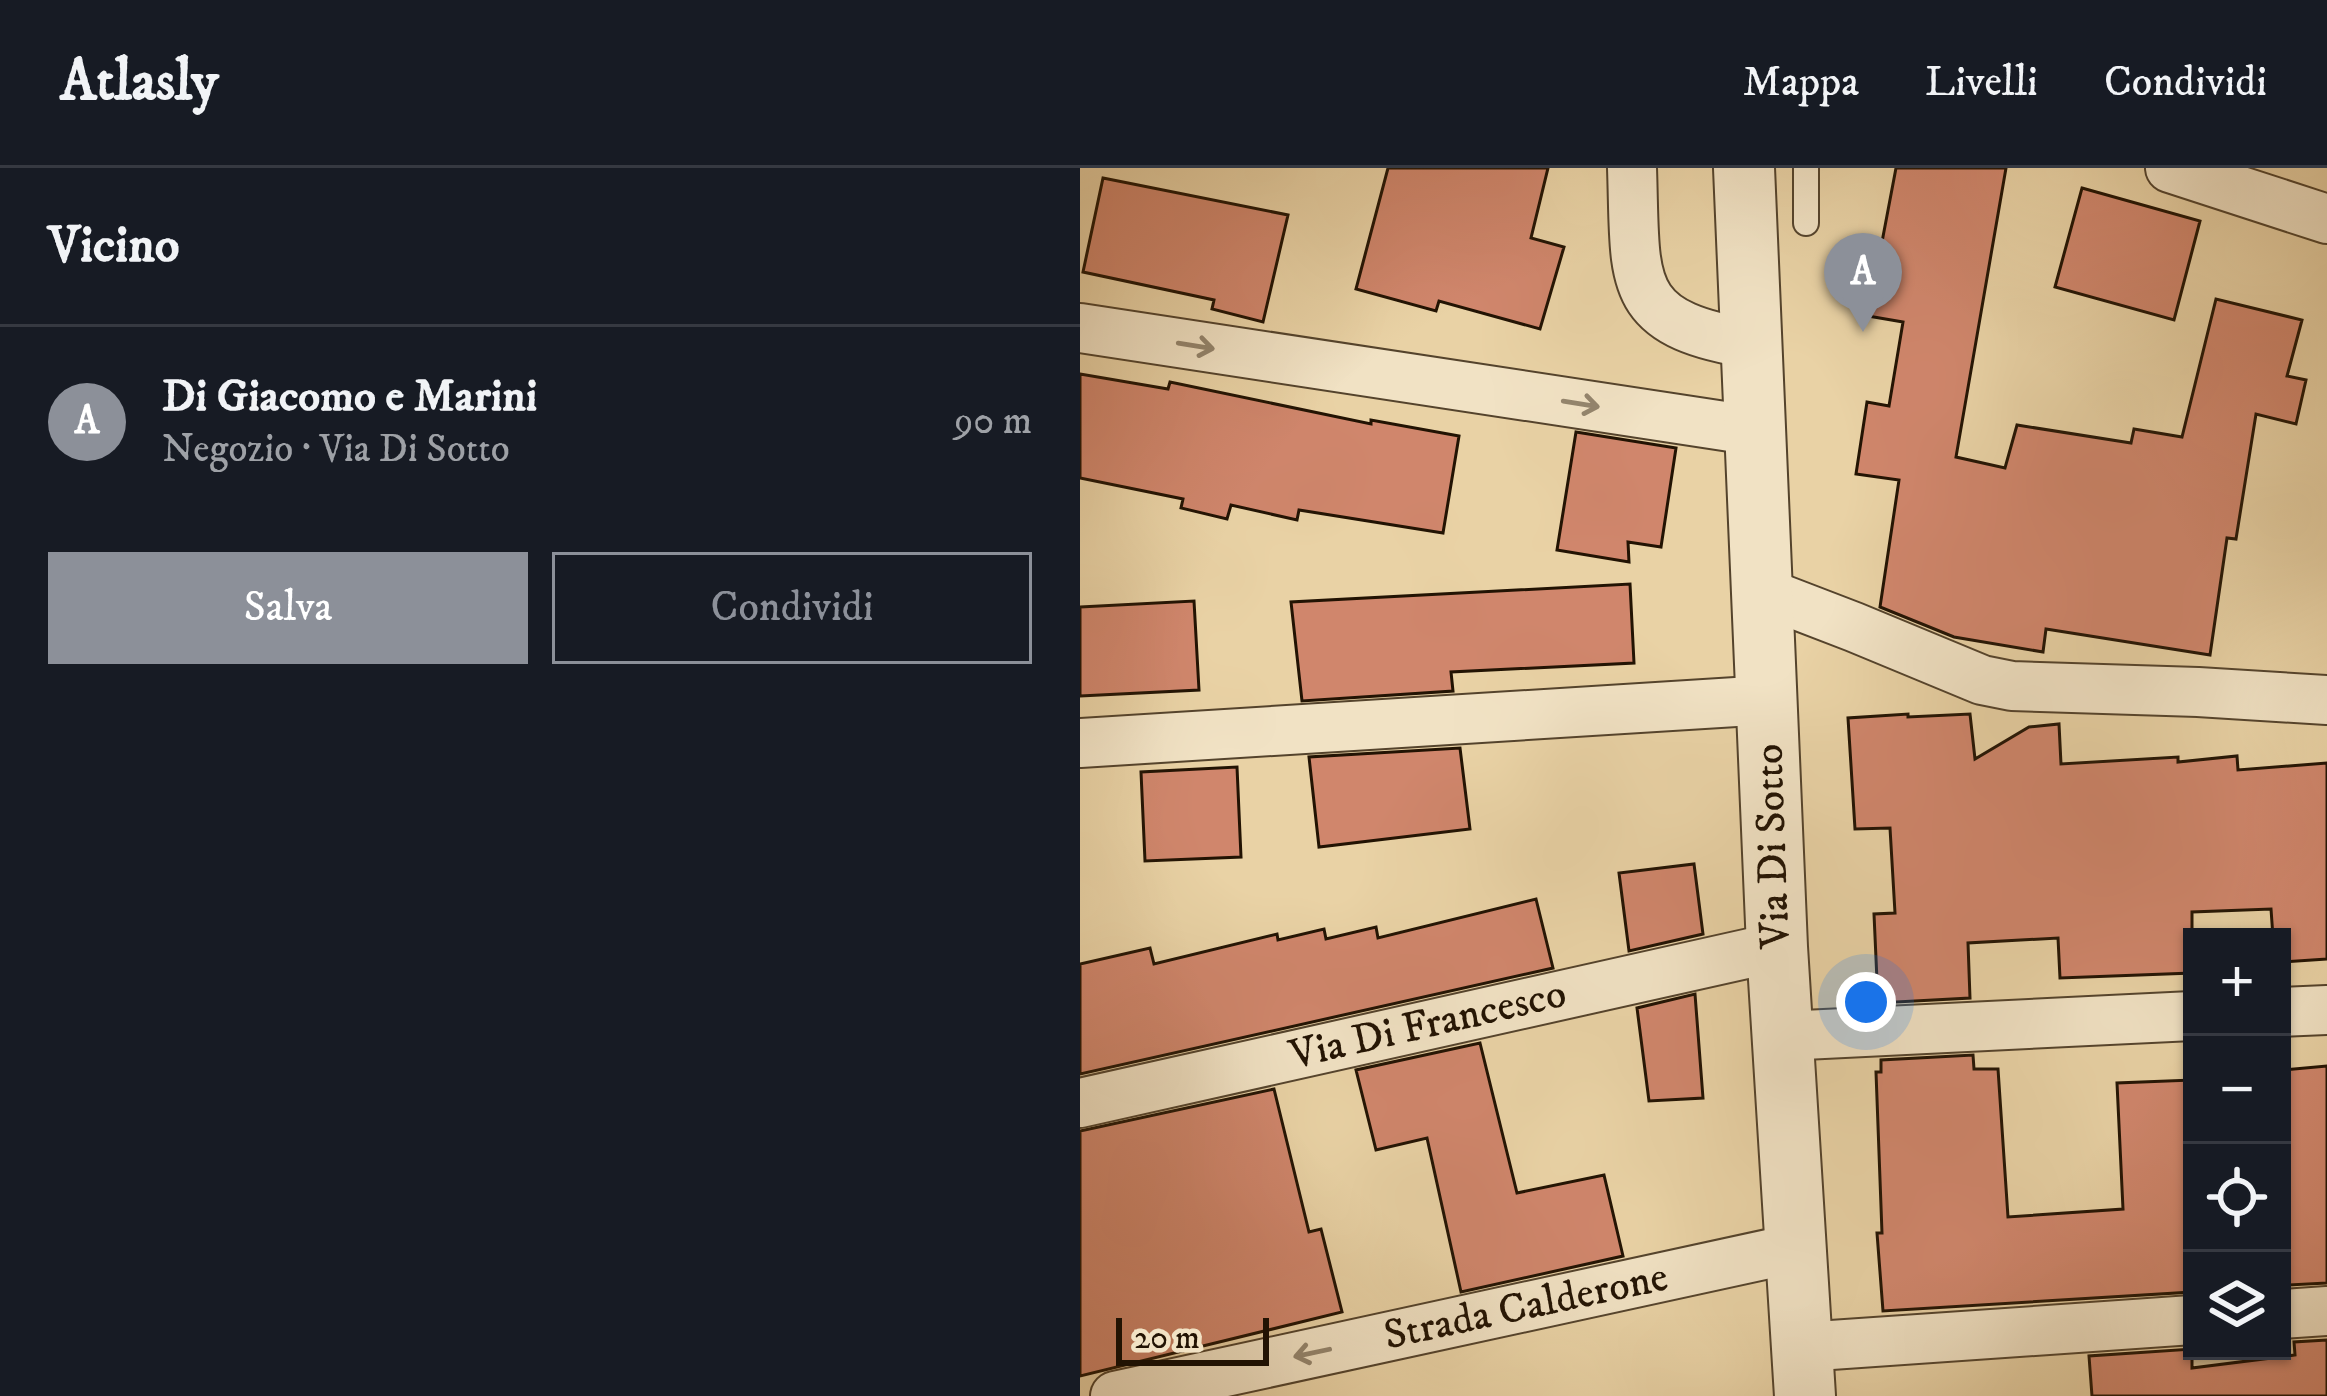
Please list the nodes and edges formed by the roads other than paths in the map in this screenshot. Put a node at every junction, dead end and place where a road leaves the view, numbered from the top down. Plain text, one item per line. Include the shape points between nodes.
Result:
1 (1632, 168) edge
2 (1744, 168) edge
3 (1806, 168) edge
4 (2170, 168) edge
5 (2327, 219) edge
6 (1806, 224) dead end
7 (1080, 328) edge
8 (1753, 344) junction
9 (1757, 431) junction
10 (1763, 592) junction
11 (1768, 700) junction
12 (2327, 700) edge
13 (1080, 743) edge
14 (1777, 947) junction
15 (2327, 1010) edge
16 (2291, 1012) edge
17 (2183, 1016) edge
18 (1783, 1036) junction
19 (1080, 1103) edge
20 (1796, 1248) junction
21 (2327, 1311) edge
22 (2291, 1313) edge
23 (2183, 1321) edge
24 (1803, 1371) edge
25 (1115, 1396) edge

1 - 8 street via 1638,274 1647,299 1696,332
2 - 8 street, Via Di Sotto
3 - 6 lane
4 - 5 street
7 -> 9 street
8 - 9 street, Via Di Sotto
9 - 10 street, Via Di Sotto
10 - 11 street, Via Di Sotto
10 - 12 street via 2012,686
11 - 13 street
11 - 14 street, Via Di Sotto
14 - 18 street, Via Di Sotto
14 - 19 street, Via Di Francesco
15 - 16 street
17 - 18 street
18 - 20 street, Via Di Sotto
20 - 24 street, Via Di Sotto
20 -> 25 street, Strada Calderone
21 - 22 street
23 - 24 street, Via Di Sotto

